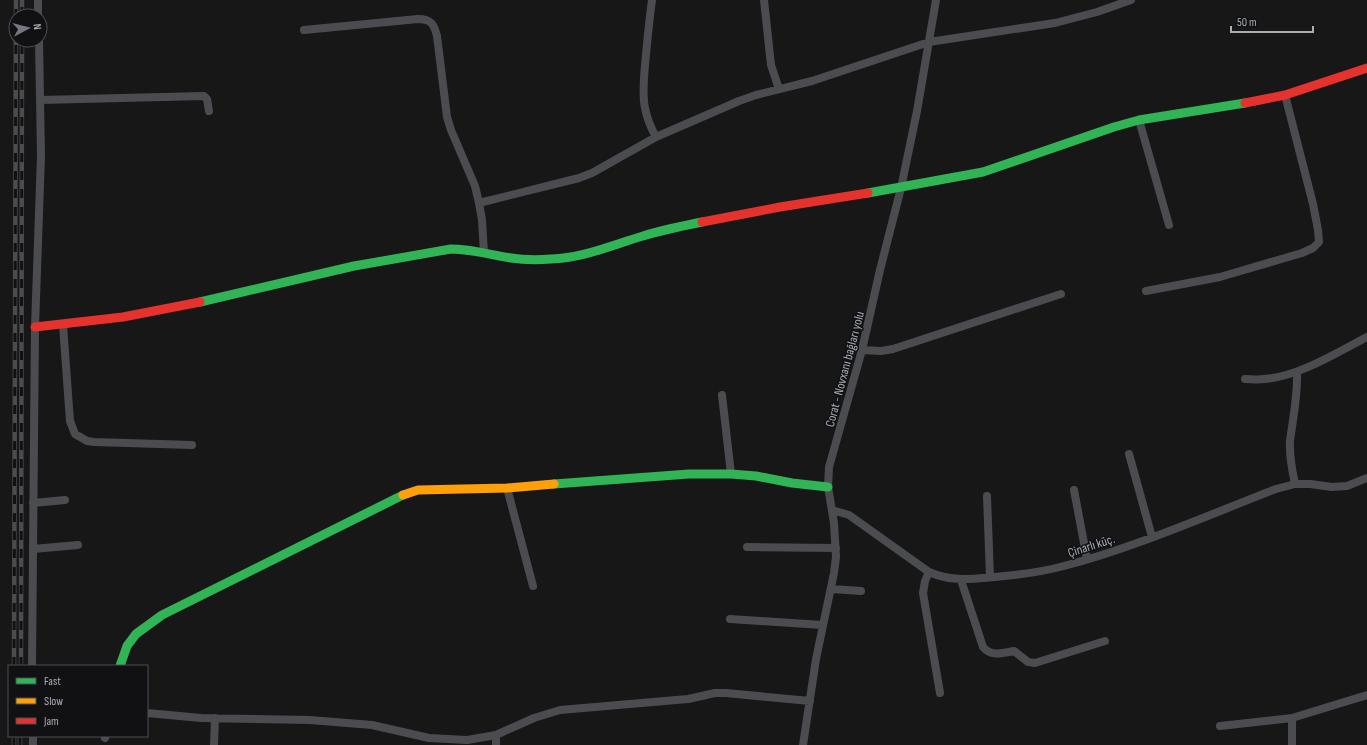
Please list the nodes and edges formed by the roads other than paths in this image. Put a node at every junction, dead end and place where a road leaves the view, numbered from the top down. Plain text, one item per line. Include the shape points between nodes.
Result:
1 (652, 0) edge
2 (764, 0) edge
3 (936, 0) edge
4 (1131, 0) edge
5 (304, 30) dead end
6 (930, 42) junction
7 (39, 48) edge
8 (1367, 68) edge
9 (779, 89) junction
10 (1285, 95) junction
11 (41, 100) junction
12 (209, 111) dead end
13 (1139, 120) junction
14 (656, 137) junction
15 (901, 188) junction
16 (480, 203) junction
17 (1169, 225) dead end
18 (484, 253) junction
19 (1146, 291) dead end
20 (1060, 294) dead end
21 (63, 325) junction
22 (35, 326) junction
23 (1367, 337) edge
24 (862, 350) junction
25 (1297, 372) junction
26 (1245, 378) dead end
27 (722, 395) dead end
28 (192, 445) dead end
29 (1129, 454) dead end
30 (731, 474) junction
31 (1367, 478) edge
32 (1295, 484) junction
33 (828, 487) junction
34 (507, 488) junction
35 (1074, 490) dead end
36 (987, 496) dead end
37 (65, 500) dead end
38 (33, 503) junction
39 (832, 510) junction
40 (1152, 537) junction
41 (78, 545) dead end
42 (747, 547) dead end
43 (836, 548) junction
44 (33, 549) junction
45 (1087, 559) junction
46 (929, 572) junction
47 (990, 577) junction
48 (962, 580) junction
49 (533, 586) dead end
50 (831, 589) junction
51 (861, 591) dead end
52 (730, 619) dead end
53 (822, 625) junction
54 (1105, 641) dead end
55 (32, 665) edge
56 (120, 665) edge
57 (940, 693) dead end
58 (1367, 695) edge
59 (810, 701) junction
60 (148, 713) edge
61 (215, 718) junction
62 (1292, 718) junction
63 (1220, 726) dead end
64 (496, 735) junction
65 (214, 745) edge
66 (496, 745) edge
67 (803, 745) edge
68 (1292, 745) edge

1 - 14 street via 644,100 646,116
2 - 9 street via 771,65
3 - 6 street, Corat - Novxanı bağları yolu
4 - 6 street via 1055,23
5 - 16 street via 418,19 431,22 437,36 447,117
6 - 9 street via 812,81
6 - 15 street, Corat - Novxanı bağları yolu
7 - 11 street
8 - 10 street
9 - 14 street via 739,101
10 - 13 street via 1225,108
10 - 19 street via 1313,204 1319,242 1302,253 1220,277
11 - 12 street via 204,96
11 - 22 street
13 - 15 street via 983,172
13 - 17 street
14 - 16 street via 579,178
15 - 18 street via 780,207 668,229 576,256 527,259
15 - 24 street, Corat - Novxanı bağları yolu
16 - 18 street
18 - 21 street via 460,248 372,262 171,308
20 - 24 street via 893,349
21 - 22 street
21 - 28 street via 70,422 75,434 94,442
22 - 38 street
23 - 25 street
24 - 33 street, Corat - Novxanı bağları yolu via 829,467
25 - 26 street via 1263,379
25 - 32 street via 1298,384 1290,442 1290,459
27 - 30 street
29 - 40 street
30 - 33 street
30 - 34 street via 689,474
31 - 32 street, Çinarlı küç. via 1357,483 1332,487
32 - 40 street, Çinarlı küç.
33 - 39 street, Corat - Novxanı bağları yolu
34 - 49 street
34 - 56 street via 418,490 398,496 162,615 136,634 127,646
35 - 45 street
36 - 47 street
37 - 38 street
38 - 44 street
39 - 43 street, Corat - Novxanı bağları yolu
39 - 46 street, Çinarlı küç. via 849,515
40 - 45 street, Çinarlı küç.
41 - 44 street
42 - 43 street
43 - 50 street, Corat - Novxanı bağları yolu
44 - 55 street
45 - 47 street, Çinarlı küç. via 1049,569
46 - 48 street, Çinarlı küç. via 941,578
46 - 57 street via 923,593
47 - 48 street, Çinarlı küç.
48 - 54 street via 983,647 991,654 1014,651 1028,662 1034,663
50 - 51 street
50 - 53 street, Corat - Novxanı bağları yolu
52 - 53 street
53 - 59 street, Corat - Novxanı bağları yolu
58 - 62 street
59 - 64 street via 715,693 688,699 560,710 534,718
59 - 67 street, Corat - Novxanı bağları yolu
60 - 61 street
61 - 64 street via 310,720 372,725 446,740 467,740
61 - 65 street
62 - 63 street
62 - 68 street
64 - 66 street

